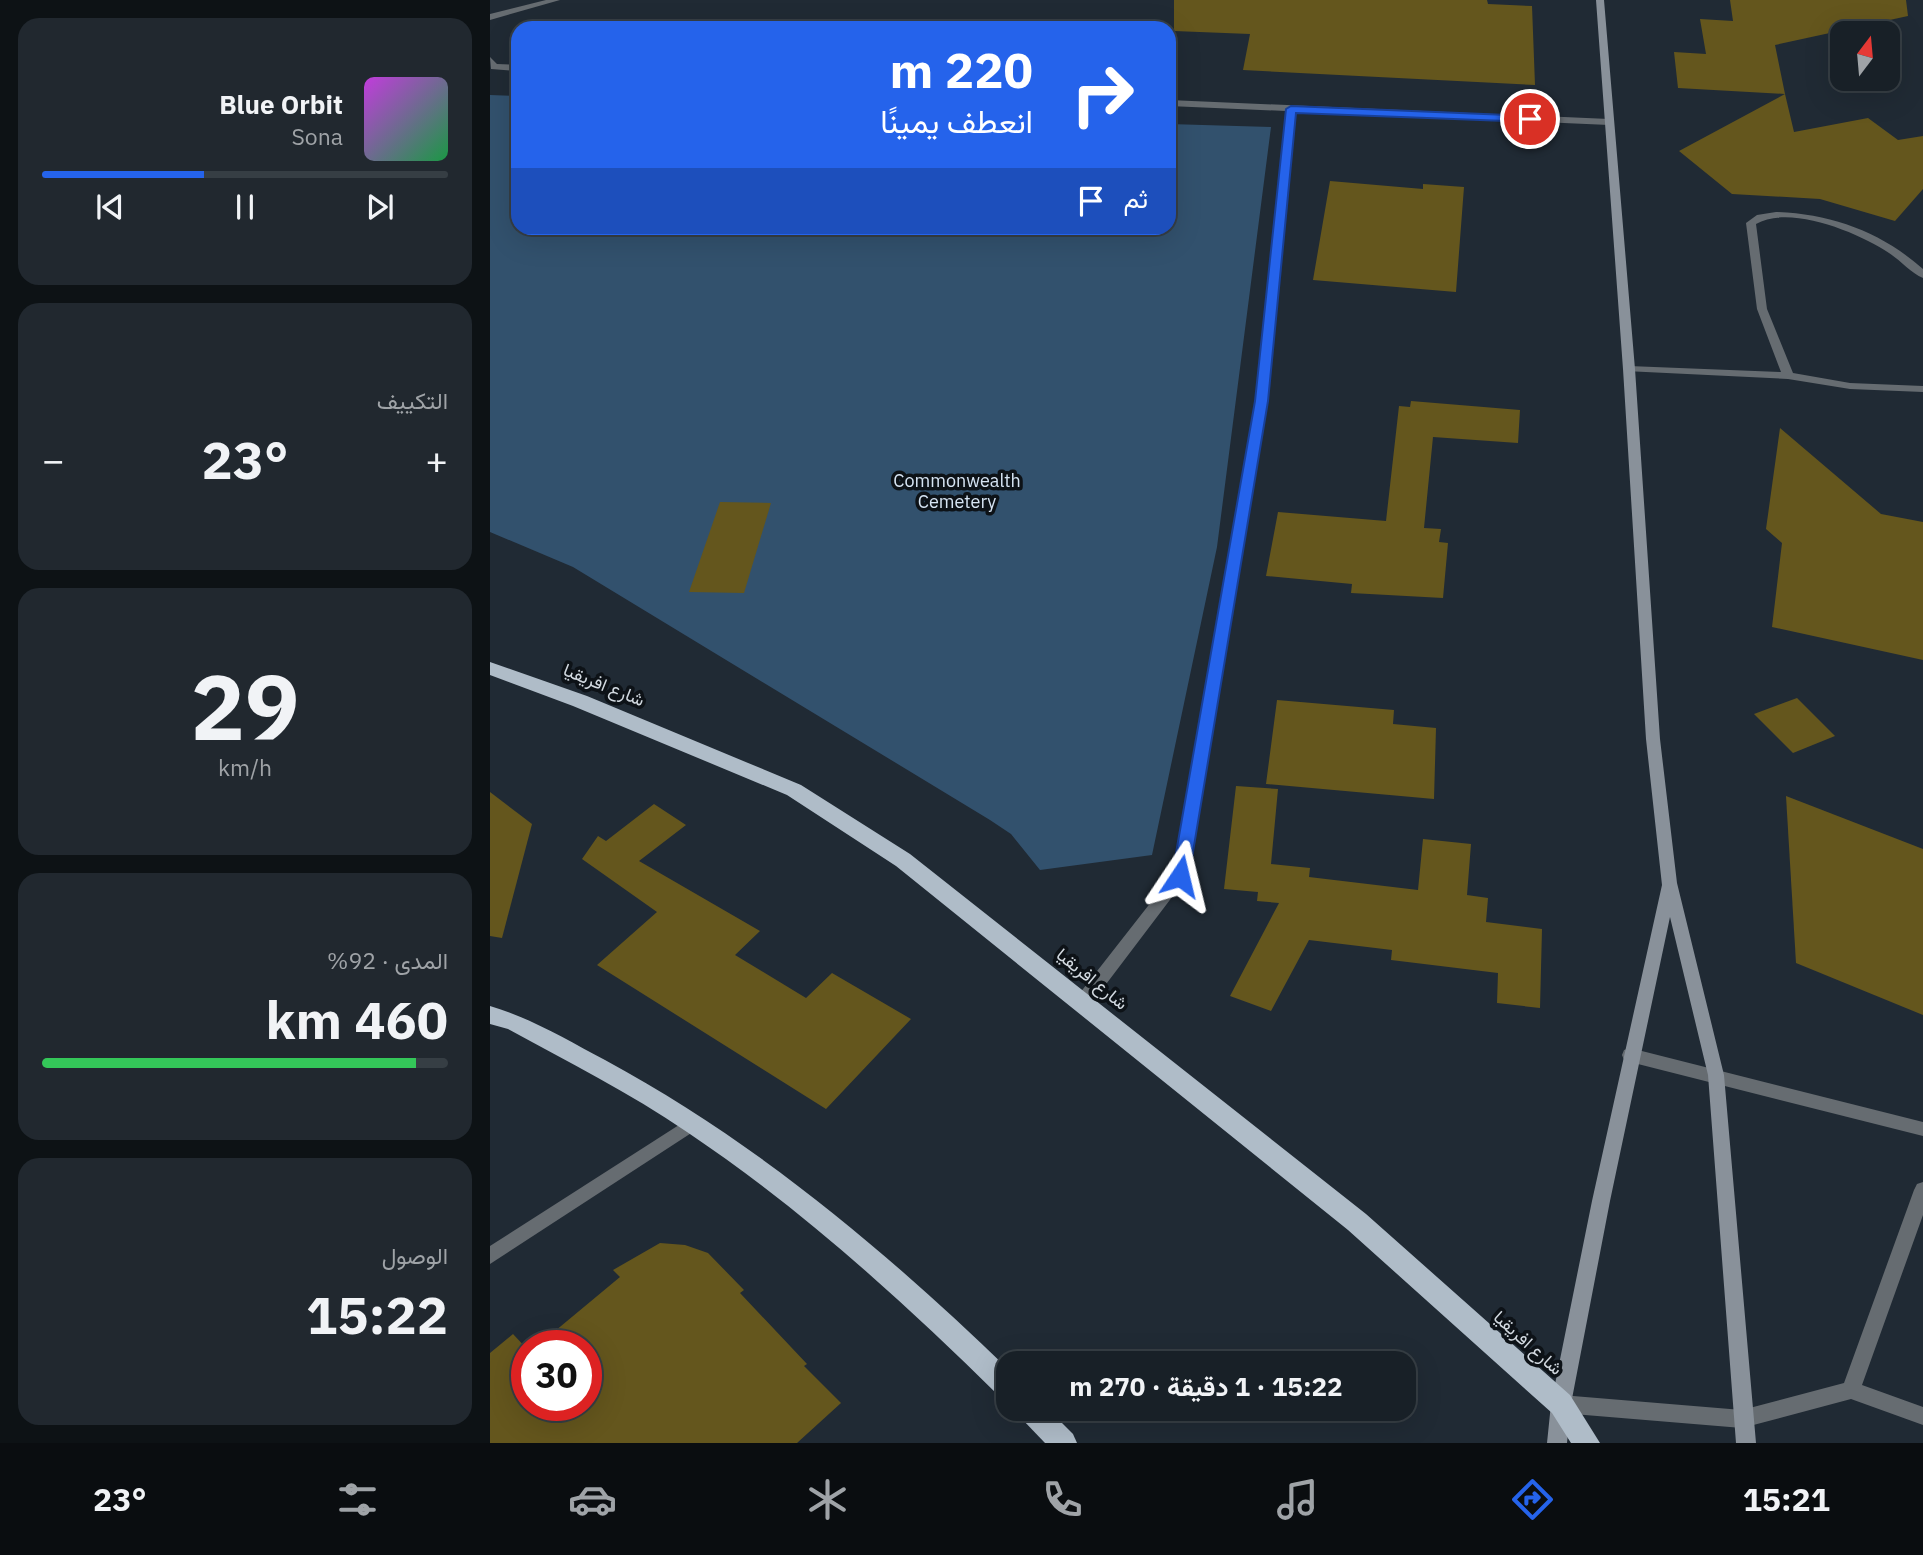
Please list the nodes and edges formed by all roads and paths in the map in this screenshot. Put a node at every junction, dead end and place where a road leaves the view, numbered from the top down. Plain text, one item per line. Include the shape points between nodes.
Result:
1 (556, 0) edge
2 (1600, 0) edge
3 (490, 17) edge
4 (490, 60) edge
5 (511, 68) edge
6 (1176, 103) edge
7 (1291, 109) junction
8 (1609, 122) junction
9 (1923, 275) edge
10 (1629, 369) junction
11 (1788, 376) junction
12 (1923, 389) edge
13 (490, 668) edge
14 (1669, 883) junction
15 (1082, 1003) junction
16 (490, 1015) edge
17 (1630, 1055) junction
18 (1716, 1075) junction
19 (693, 1123) junction
20 (1923, 1129) edge
21 (1923, 1190) edge
22 (490, 1256) edge
23 (996, 1375) edge
24 (1851, 1390) junction
25 (1560, 1404) junction
26 (1923, 1416) edge
27 (1742, 1419) junction
28 (1042, 1421) edge
29 (1064, 1443) edge
30 (1557, 1443) edge
31 (1587, 1443) edge
32 (1746, 1443) edge

1 - 3 street
2 - 8 main road
4 - 5 street via 494,67
6 - 7 street
7 - 8 street
7 - 15 street via 1261,401 1180,876
8 - 10 main road
9 - 11 street via 1882,242 1822,217 1763,215 1751,223 1762,309
10 - 11 street
10 - 14 main road via 1653,739
11 - 12 street via 1850,386
13 - 15 highway, شارع افريقيا via 794,790 903,860
14 - 17 main road
14 - 18 main road
15 - 25 highway, شارع افريقيا via 1357,1222
16 - 19 highway via 514,1023
17 - 18 street
17 - 25 main road
18 - 20 street
18 - 27 main road
19 - 22 street
19 - 23 highway via 803,1203 937,1315
21 - 24 street
24 - 26 street
24 - 27 street
25 - 27 street
25 - 30 main road
25 - 31 highway, شارع افريقيا
27 - 32 main road
28 - 29 highway

